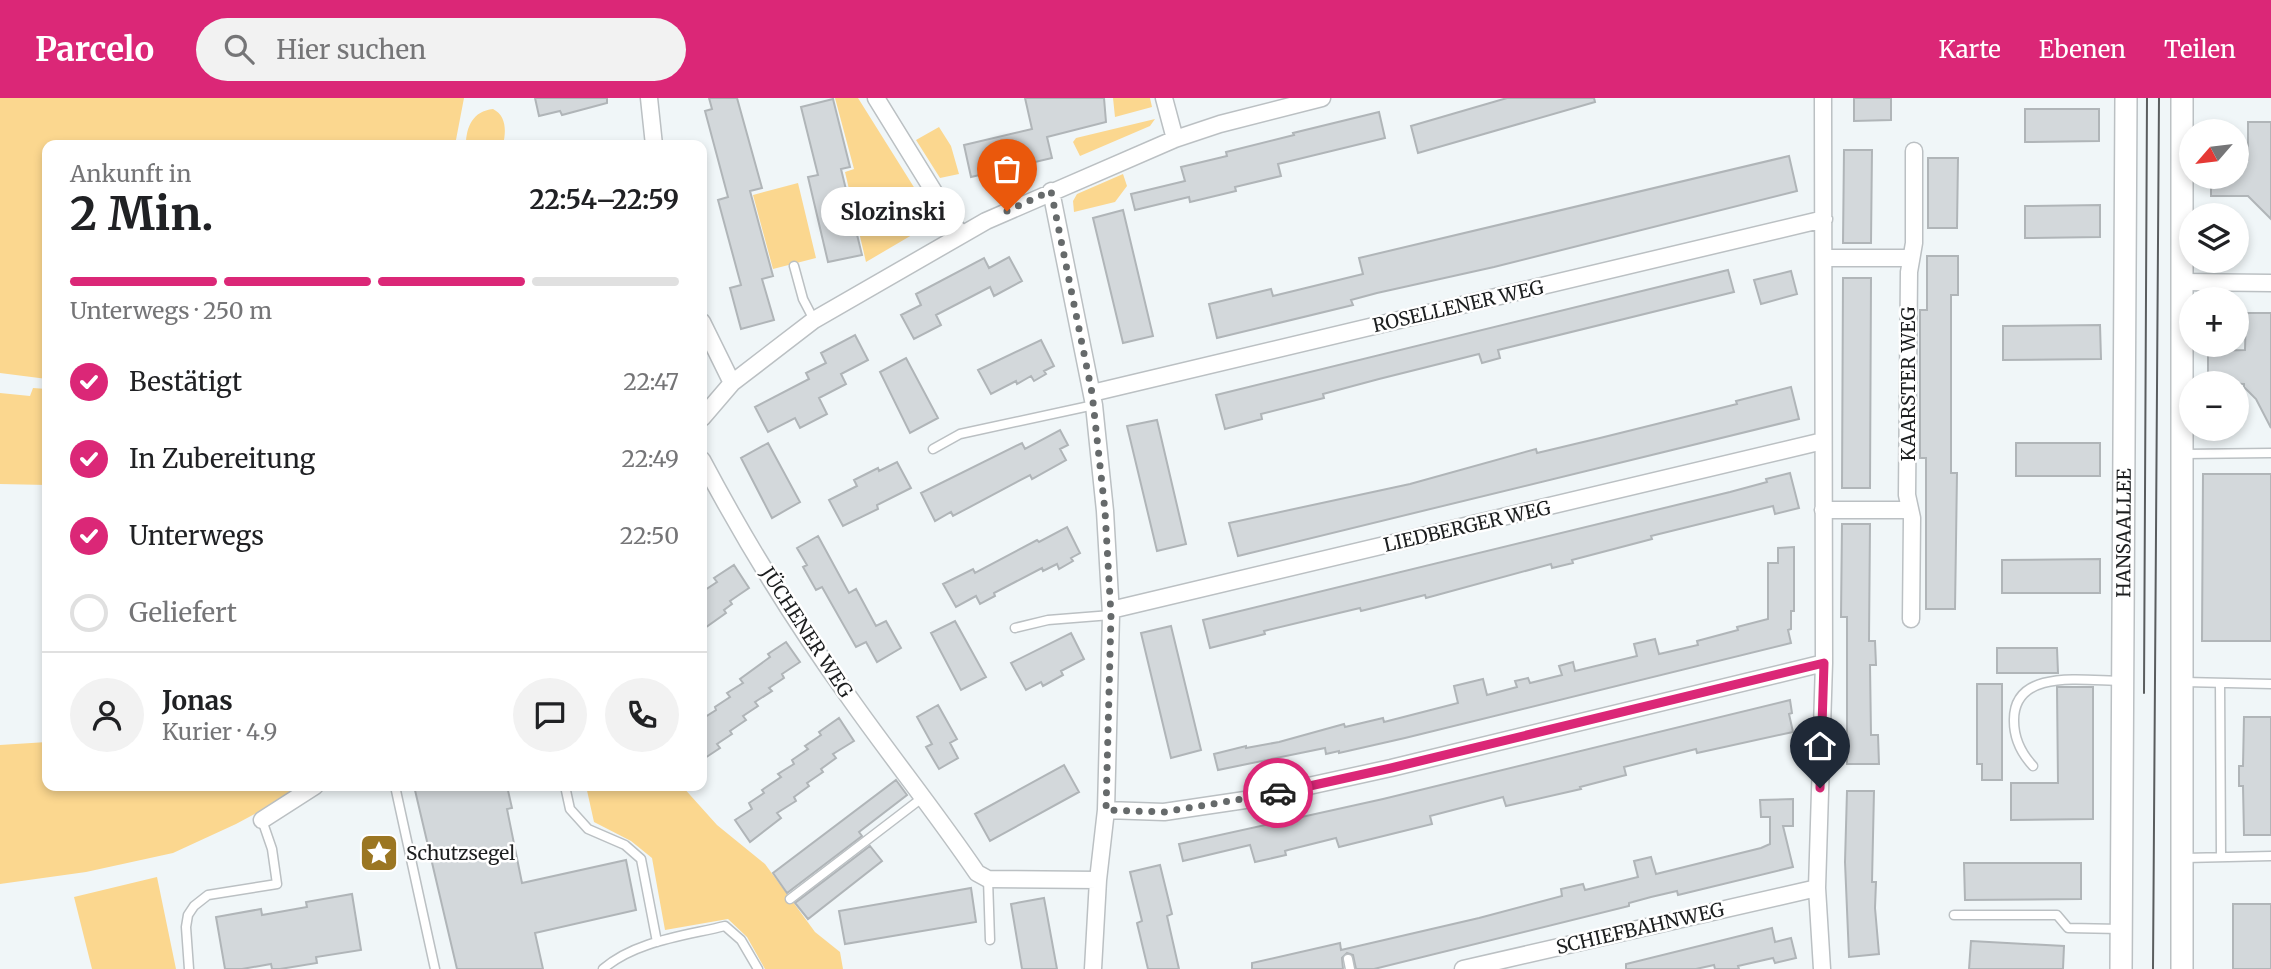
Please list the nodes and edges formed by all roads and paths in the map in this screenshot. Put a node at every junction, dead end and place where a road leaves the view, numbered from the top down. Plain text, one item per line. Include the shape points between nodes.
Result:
1 (649, 98) edge
2 (876, 98) edge
3 (1164, 98) edge
4 (1322, 98) edge
5 (1824, 98) edge
6 (2126, 98) edge
7 (2182, 98) edge
8 (1175, 139) junction
9 (653, 140) edge
10 (1914, 151) dead end
11 (1051, 191) junction
12 (1824, 219) junction
13 (960, 234) junction
14 (1824, 258) junction
15 (1911, 258) junction
16 (794, 266) dead end
17 (2181, 282) junction
18 (2271, 283) edge
19 (814, 320) junction
20 (707, 334) edge
21 (732, 383) junction
22 (1093, 399) junction
23 (707, 412) edge
24 (1822, 441) junction
25 (933, 449) dead end
26 (2271, 453) edge
27 (2181, 454) junction
28 (707, 469) edge
29 (1823, 510) junction
30 (1910, 510) junction
31 (1111, 612) junction
32 (1911, 619) dead end
33 (1015, 628) dead end
34 (1824, 663) junction
35 (2122, 681) junction
36 (2182, 682) junction
37 (2220, 683) junction
38 (2271, 684) edge
39 (2033, 766) dead end
40 (307, 791) edge
41 (396, 791) edge
42 (566, 791) edge
43 (922, 798) junction
44 (1106, 810) junction
45 (262, 820) joint
46 (2271, 856) edge
47 (2221, 857) junction
48 (2182, 858) junction
49 (988, 878) junction
50 (1098, 880) junction
51 (1817, 888) junction
52 (790, 899) dead end
53 (1954, 915) dead end
54 (2121, 929) junction
55 (990, 940) dead end
56 (657, 942) junction
57 (1348, 959) dead end
58 (189, 969) edge
59 (435, 969) edge
60 (603, 969) edge
61 (758, 969) edge
62 (1093, 969) edge
63 (1350, 969) edge
64 (1463, 969) edge
65 (1822, 969) edge
66 (2121, 969) edge
67 (2182, 969) edge

1 - 9 street
2 - 13 street
3 - 8 street
4 - 8 street
5 - 12 street
6 - 35 street, HANSAALLEE
7 - 17 street
8 - 11 street
10 - 15 street, KAARSTER WEG
11 - 13 street
11 - 22 street
12 - 14 street
12 - 22 street, ROSELLENER WEG
13 - 19 street
14 - 15 street
14 - 24 street
15 - 30 street, KAARSTER WEG
16 - 19 lane
17 - 18 street
17 - 27 street
19 - 21 street
20 - 21 street
21 - 23 street
22 - 25 lane via 960,434
22 - 31 street
24 - 29 street
24 - 31 street, LIEDBERGER WEG
26 - 27 lane
27 - 36 street
28 - 43 street, JÜCHENER WEG via 796,619
29 - 30 street
29 - 34 street
30 - 32 street, KAARSTER WEG
31 - 33 lane
31 - 44 street
34 - 44 street via 1245,800 1164,812
34 - 51 street
35 - 39 lane via 2046,682 2027,690 2014,712 2015,732
35 - 54 street, HANSAALLEE
36 - 37 lane
36 - 48 street
37 - 38 lane
37 - 47 lane
40 - 45 street
41 - 59 lane
42 - 56 lane via 570,808 588,828 625,845 641,859
43 - 49 street, JÜCHENER WEG via 977,873
43 - 52 lane
44 - 50 street
45 - 58 lane via 277,884 208,895 194,906 186,927
46 - 47 lane
47 - 48 lane
48 - 67 street
49 - 50 street
49 - 55 lane
50 - 62 street
51 - 64 street, SCHIEFBAHNWEG
51 - 65 street
53 - 54 lane via 2057,915 2068,928
54 - 66 street, HANSAALLEE
56 - 60 lane
56 - 61 lane via 725,926 741,940
57 - 63 lane

